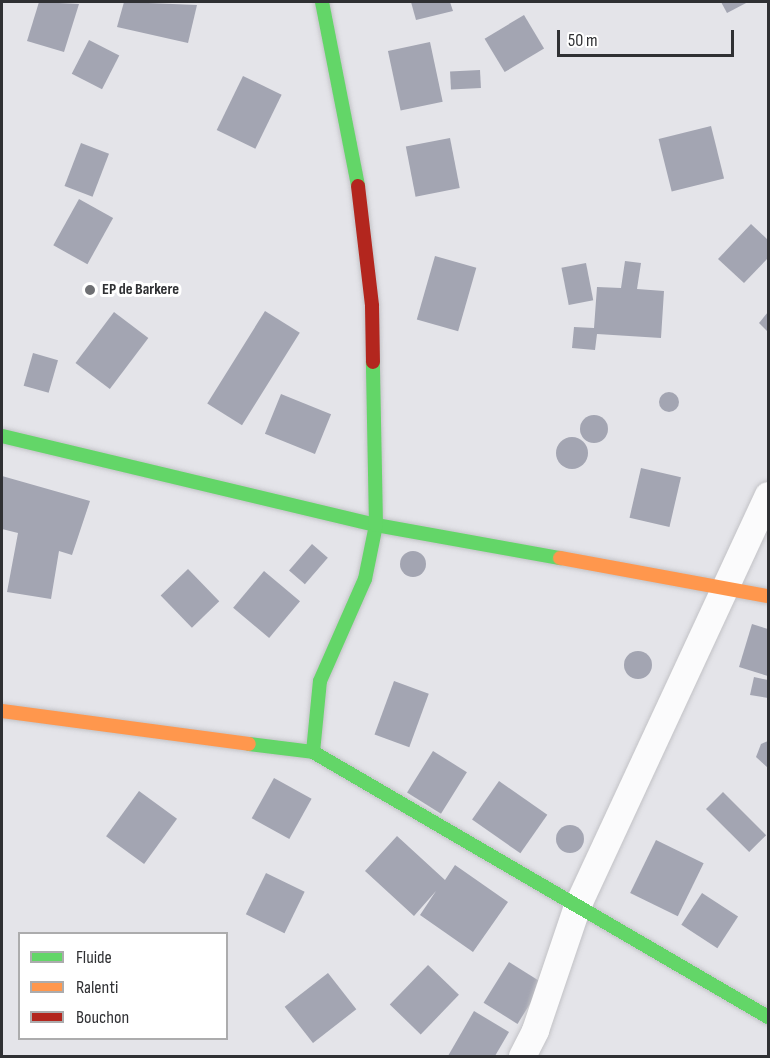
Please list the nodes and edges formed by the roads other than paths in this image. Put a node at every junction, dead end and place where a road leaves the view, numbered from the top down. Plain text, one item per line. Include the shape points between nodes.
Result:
1 (322, 2) edge
2 (2, 436) edge
3 (768, 495) edge
4 (376, 525) junction
5 (724, 586) junction
6 (768, 596) edge
7 (2, 711) edge
8 (312, 752) junction
9 (577, 906) junction
10 (768, 1017) edge
11 (522, 1056) edge

1 - 4 street via 355,159 372,306
2 - 4 street
3 - 5 street
4 - 5 street
4 - 8 street via 365,579 320,681
5 - 6 street
5 - 9 street
7 - 8 street
8 - 9 street
9 - 10 street
9 - 11 street via 535,1030

